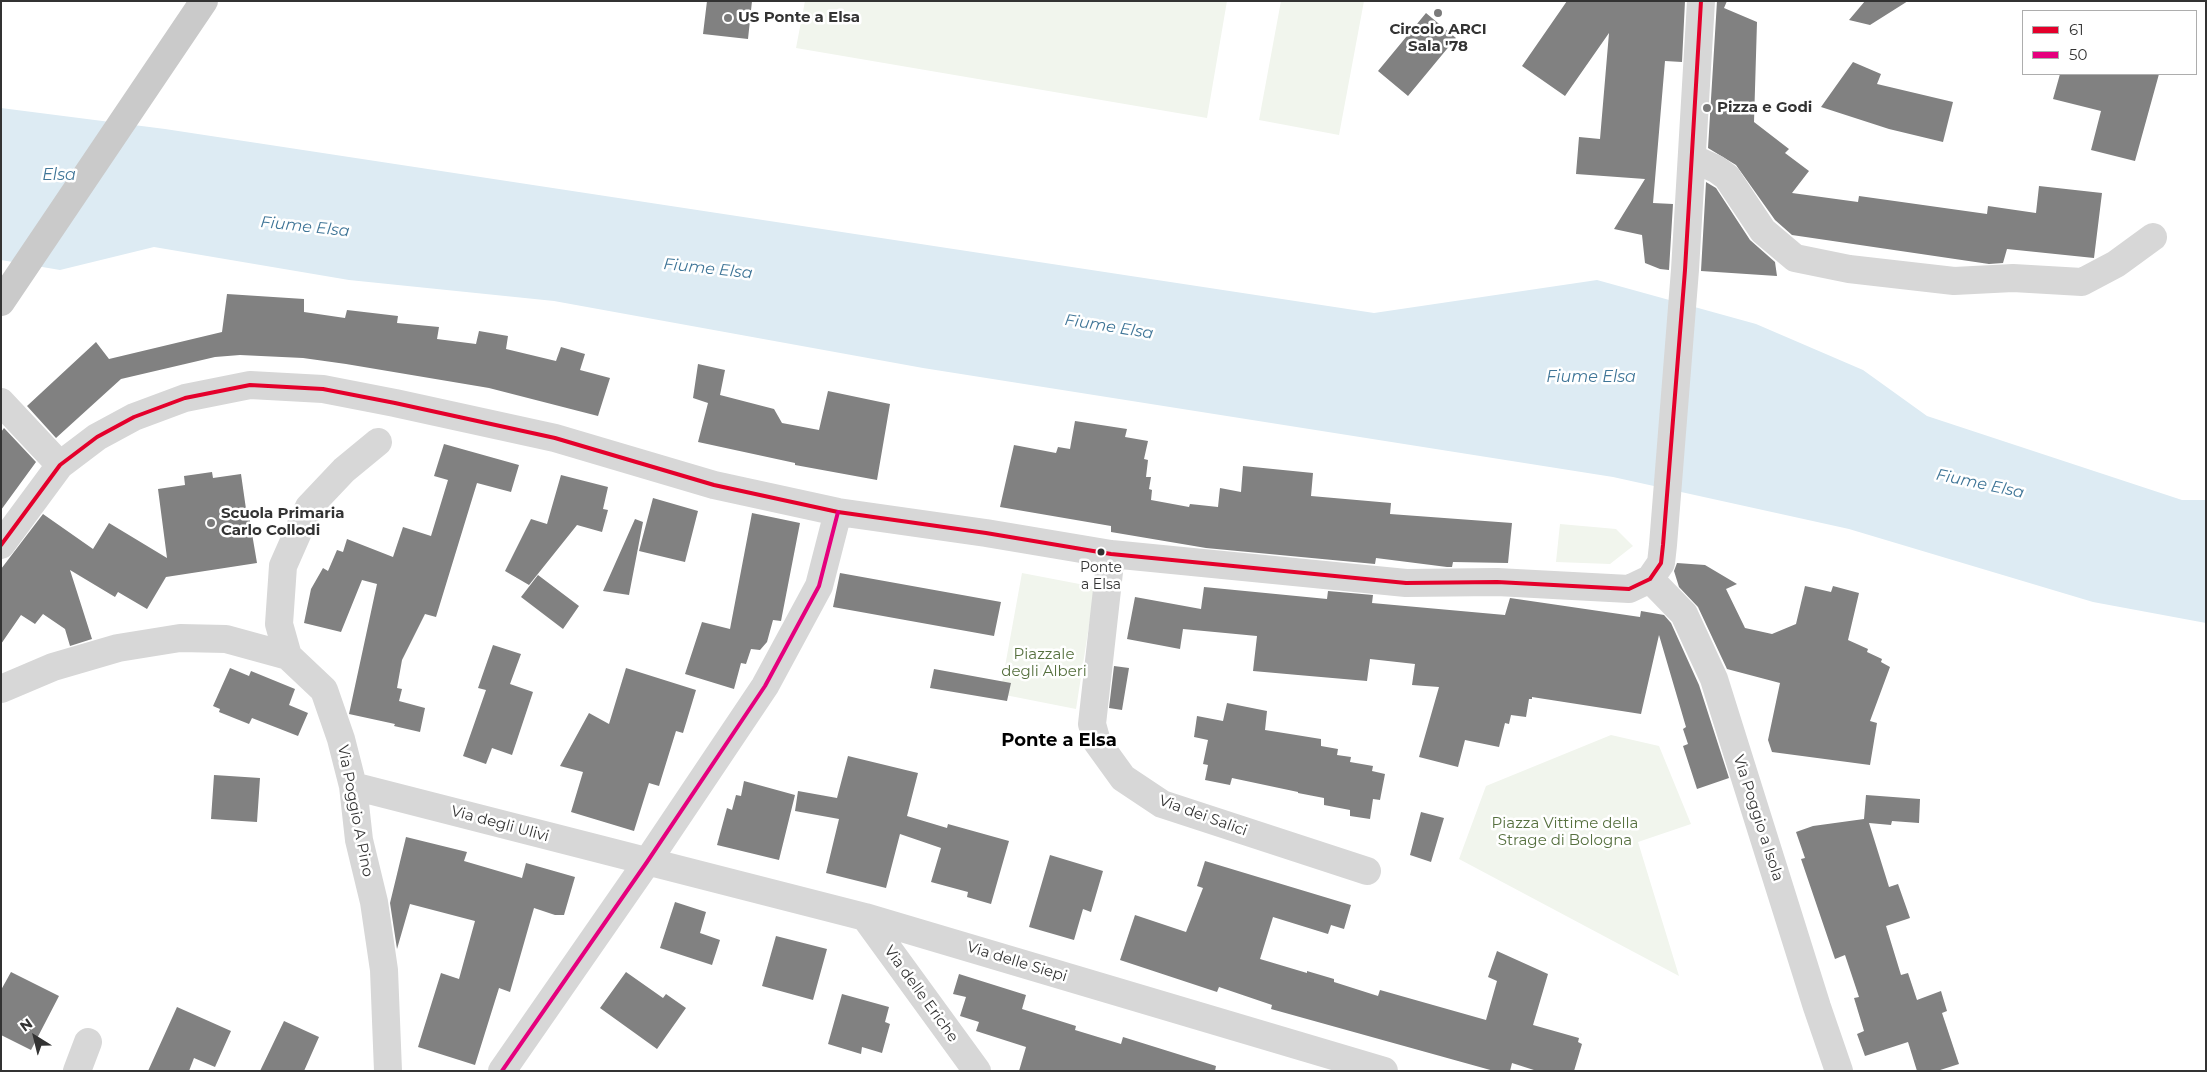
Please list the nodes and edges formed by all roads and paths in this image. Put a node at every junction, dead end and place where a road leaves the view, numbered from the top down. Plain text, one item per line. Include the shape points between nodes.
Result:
1 (204, 1) edge
2 (1701, 1) edge
3 (1692, 158) junction
4 (2153, 237) dead end
5 (1, 302) edge
6 (1, 402) edge
7 (378, 442) dead end
8 (60, 465) junction
9 (838, 512) junction
10 (1, 545) edge
11 (1111, 554) junction
12 (1650, 579) junction
13 (288, 656) junction
14 (1, 689) edge
15 (353, 786) junction
16 (647, 862) junction
17 (1367, 870) dead end
18 (866, 917) junction
19 (88, 1042) dead end
20 (77, 1071) edge
21 (388, 1071) edge
22 (502, 1071) edge
23 (977, 1071) edge
24 (1384, 1071) edge
25 (1839, 1071) edge

1 - 5 main road
2 - 3 street
3 - 4 street via 1716,168 1727,178 1763,231 1796,258 1849,269 1954,281 2013,278 2082,282 2116,264
3 - 12 street via 1663,545 1660,563
6 - 8 street
7 - 13 street via 344,470 309,507 282,566 279,624
8 - 9 street via 97,437 134,417 185,398 250,385 323,389 555,438 714,485
8 - 10 street
9 - 11 street
9 - 16 street via 819,586 765,686
11 - 12 street via 1406,582 1497,582 1629,589
11 - 17 street, Via dei Salici via 1092,724 1097,742 1123,778 1162,804
12 - 25 street, Via Poggio a Isola via 1684,614 1714,679
13 - 14 street, Via Poggio A Pino via 226,639 180,638 118,648 53,667
13 - 15 street, Via Poggio A Pino via 324,690
15 - 16 street, Via degli Ulivi
15 - 21 street, Via Poggio A Pino via 359,840 374,902 384,970
16 - 18 street, Via delle Siepi
16 - 22 street
18 - 23 street, Via delle Eriche
18 - 24 street, Via delle Siepi
19 - 20 street

